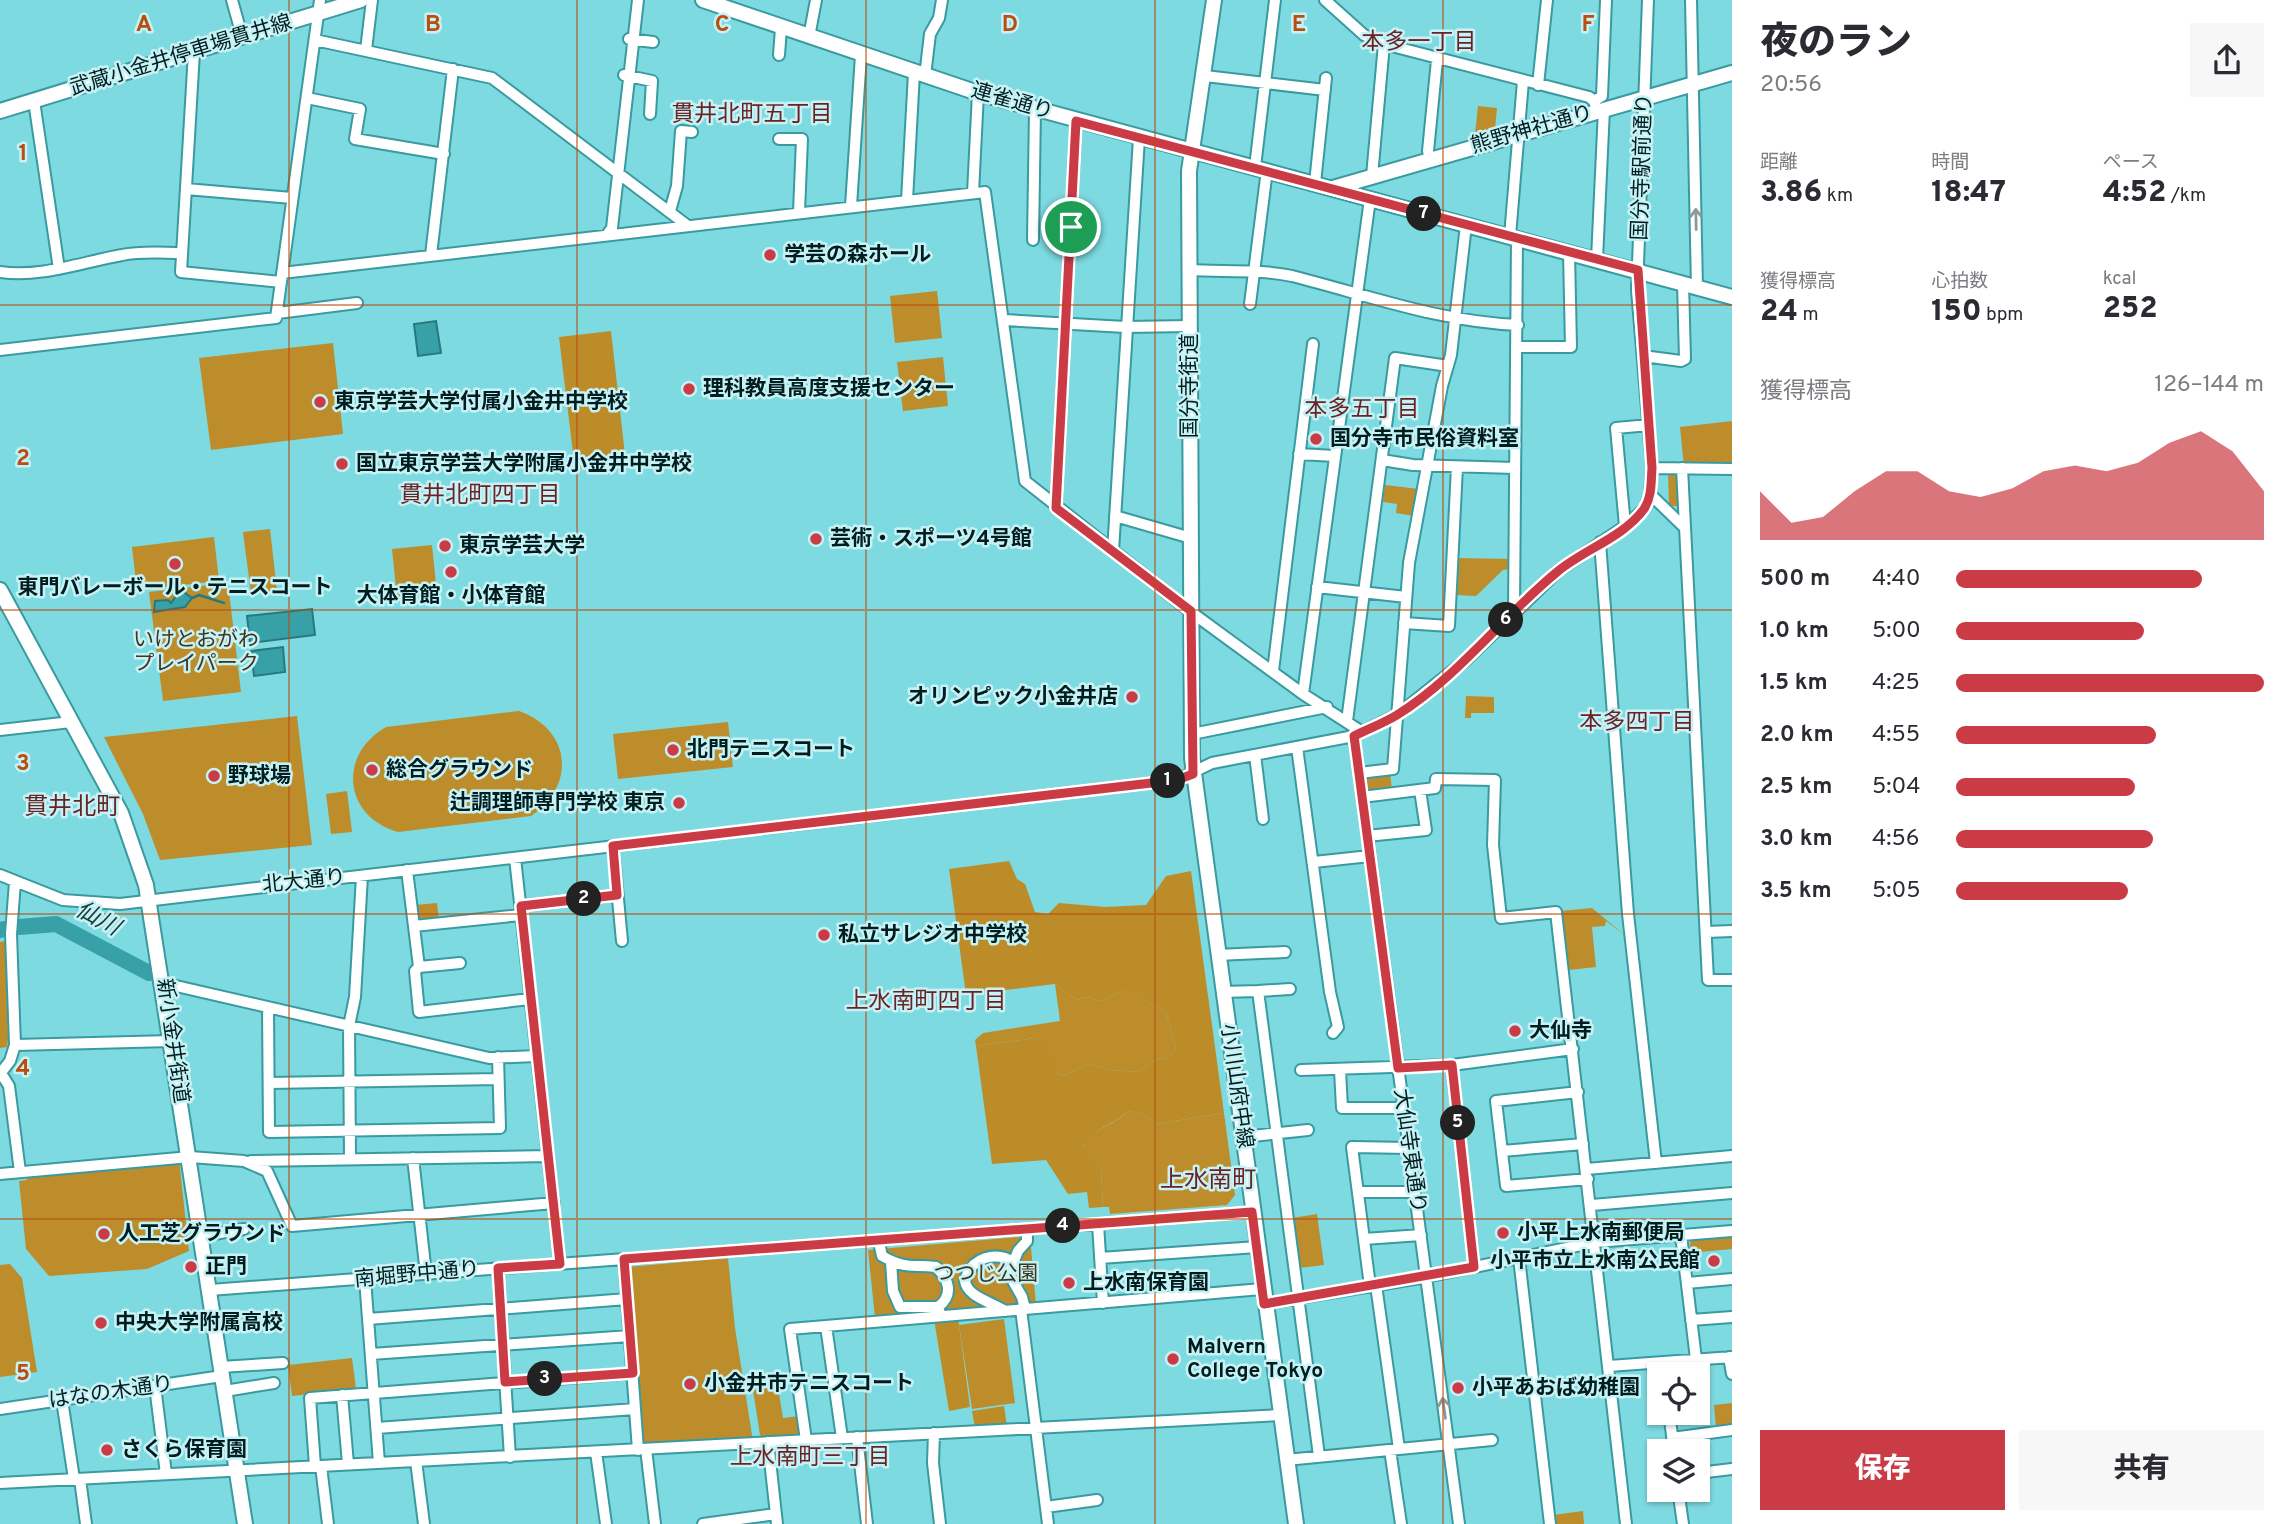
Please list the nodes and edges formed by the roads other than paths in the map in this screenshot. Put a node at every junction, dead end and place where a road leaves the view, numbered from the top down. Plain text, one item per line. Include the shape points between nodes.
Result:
1 (232, 0) edge
2 (361, 0) edge
3 (372, 0) edge
4 (631, 0) edge
5 (638, 0) edge
6 (703, 0) edge
7 (816, 0) edge
8 (942, 0) edge
9 (1214, 0) edge
10 (1275, 0) edge
11 (1325, 0) edge
12 (1548, 0) edge
13 (1606, 0) edge
14 (1648, 0) edge
15 (1691, 0) edge
16 (320, 7) edge
17 (781, 28) junction
18 (242, 36) junction
19 (809, 37) junction
20 (630, 39) junction
21 (315, 40) junction
22 (653, 43) dead end
23 (1384, 44) junction
24 (366, 50) junction
25 (194, 52) junction
26 (779, 55) dead end
27 (861, 55) junction
28 (1437, 60) junction
29 (453, 69) junction
30 (1732, 73) edge
31 (920, 74) junction
32 (625, 76) junction
33 (1205, 76) junction
34 (1326, 78) dead end
35 (1523, 81) junction
36 (1693, 83) junction
37 (1265, 84) junction
38 (1538, 85) junction
39 (1325, 90) junction
40 (978, 93) junction
41 (1644, 97) junction
42 (307, 98) junction
43 (34, 101) junction
44 (1599, 107) junction
45 (1035, 109) junction
46 (0, 111) edge
47 (650, 114) dead end
48 (1076, 121) junction
49 (692, 132) dead end
50 (1519, 133) junction
51 (1139, 138) junction
52 (779, 139) dead end
53 (1192, 152) junction
54 (444, 154) junction
55 (1430, 159) junction
56 (614, 168) junction
57 (1261, 168) junction
58 (1372, 176) junction
59 (1315, 183) junction
60 (1334, 188) junction
61 (186, 189) junction
62 (973, 193) junction
63 (292, 198) junction
64 (1370, 199) junction
65 (907, 200) junction
66 (852, 206) junction
67 (670, 211) junction
68 (799, 212) junction
69 (1466, 225) junction
70 (688, 226) junction
71 (607, 235) junction
72 (1514, 237) junction
73 (1033, 240) dead end
74 (1569, 252) junction
75 (182, 253) junction
76 (431, 255) junction
77 (1597, 259) junction
78 (59, 269) junction
79 (1189, 270) junction
80 (1638, 270) junction
81 (0, 272) edge
82 (1256, 274) junction
83 (282, 278) junction
84 (1690, 286) junction
85 (1356, 296) junction
86 (1732, 297) edge
87 (357, 303) dead end
88 (1250, 304) dead end
89 (278, 313) junction
90 (1455, 318) junction
91 (1005, 320) junction
92 (1067, 324) junction
93 (1518, 325) junction
94 (1190, 326) junction
95 (1125, 327) junction
96 (1313, 344) dead end
97 (1518, 348) junction
98 (0, 350) edge
99 (1643, 356) junction
100 (1448, 366) junction
101 (1648, 425) junction
102 (1299, 454) junction
103 (1335, 456) junction
104 (1382, 460) junction
105 (1428, 466) junction
106 (1457, 467) junction
107 (1515, 468) junction
108 (1652, 468) junction
109 (1682, 468) junction
110 (1732, 469) edge
111 (1650, 494) junction
112 (1056, 508) junction
113 (1115, 516) junction
114 (1625, 526) junction
115 (1685, 528) junction
116 (1191, 538) junction
117 (1600, 542) junction
118 (1112, 551) junction
119 (1317, 587) junction
120 (0, 590) edge
121 (1364, 593) junction
122 (1406, 597) junction
123 (1191, 611) junction
124 (1514, 611) junction
125 (1404, 623) junction
126 (1273, 671) junction
127 (1303, 694) junction
128 (1327, 707) junction
129 (1396, 715) junction
130 (1347, 721) junction
131 (71, 722) junction
132 (0, 730) edge
133 (1192, 734) junction
134 (1358, 734) junction
135 (1297, 747) junction
136 (1255, 755) junction
137 (1359, 773) junction
138 (1193, 774) junction
139 (1420, 790) junction
140 (1362, 797) junction
141 (1263, 818) dead end
142 (1367, 836) junction
143 (613, 846) junction
144 (1370, 856) junction
145 (515, 858) junction
146 (1314, 862) junction
147 (407, 870) junction
148 (0, 875) edge
149 (362, 876) junction
150 (15, 882) junction
151 (617, 895) junction
152 (149, 900) junction
153 (521, 910) junction
154 (6, 920) edge
155 (414, 926) junction
156 (1732, 931) edge
157 (1706, 932) junction
158 (622, 941) dead end
159 (1286, 953) dead end
160 (1217, 955) junction
161 (460, 963) dead end
162 (419, 967) junction
163 (1732, 980) edge
164 (163, 983) junction
165 (1290, 989) dead end
166 (1258, 991) junction
167 (1222, 992) junction
168 (530, 999) junction
169 (268, 1007) junction
170 (349, 1026) junction
171 (1333, 1033) dead end
172 (172, 1041) junction
173 (15, 1045) junction
174 (1573, 1049) junction
175 (536, 1056) junction
176 (498, 1058) junction
177 (1452, 1065) junction
178 (1398, 1068) junction
179 (1301, 1070) dead end
180 (1340, 1070) junction
181 (1, 1074) edge
182 (498, 1079) junction
183 (350, 1082) junction
184 (269, 1083) junction
185 (1578, 1092) junction
186 (1404, 1108) junction
187 (1308, 1130) dead end
188 (349, 1131) junction
189 (1277, 1133) junction
190 (1243, 1137) junction
191 (1583, 1144) junction
192 (1409, 1148) junction
193 (1502, 1151) junction
194 (548, 1156) junction
195 (1732, 1156) edge
196 (190, 1157) junction
197 (349, 1158) junction
198 (413, 1158) junction
199 (244, 1161) junction
200 (1656, 1163) junction
201 (20, 1172) junction
202 (0, 1174) edge
203 (1588, 1174) junction
204 (1358, 1192) junction
205 (1415, 1192) junction
206 (1732, 1193) edge
207 (554, 1203) junction
208 (1592, 1205) junction
209 (1252, 1212) junction
210 (417, 1215) junction
211 (1098, 1224) junction
212 (244, 1229) dead end
213 (1027, 1229) junction
214 (1732, 1231) edge
215 (1681, 1235) junction
216 (202, 1236) junction
217 (1421, 1236) junction
218 (1364, 1239) junction
219 (1596, 1242) junction
220 (880, 1247) dead end
221 (1257, 1247) junction
222 (1100, 1258) junction
223 (1520, 1258) junction
224 (624, 1259) junction
225 (891, 1262) junction
226 (1014, 1263) junction
227 (560, 1264) junction
228 (1474, 1267) junction
229 (498, 1268) junction
230 (426, 1274) junction
231 (1426, 1277) junction
232 (365, 1279) junction
233 (1732, 1279) edge
234 (1687, 1283) junction
235 (965, 1285) junction
236 (1373, 1286) junction
237 (949, 1288) junction
238 (210, 1290) junction
239 (1263, 1297) junction
240 (627, 1298) junction
241 (1300, 1298) junction
242 (1103, 1303) junction
243 (500, 1308) junction
244 (1023, 1309) junction
245 (1005, 1311) junction
246 (939, 1312) junction
247 (1732, 1317) edge
248 (368, 1319) junction
249 (1691, 1320) junction
250 (826, 1326) junction
251 (630, 1336) junction
252 (503, 1345) junction
253 (371, 1354) junction
254 (1731, 1357) edge
255 (1696, 1359) junction
256 (1685, 1362) edge
257 (283, 1363) dead end
258 (1609, 1366) junction
259 (1647, 1367) edge
260 (633, 1373) junction
261 (1732, 1374) edge
262 (223, 1378) junction
263 (505, 1382) junction
264 (274, 1384) dead end
265 (155, 1386) junction
266 (374, 1392) junction
267 (342, 1395) junction
268 (62, 1400) junction
269 (0, 1409) edge
270 (635, 1409) junction
271 (1280, 1415) junction
272 (508, 1418) junction
273 (1670, 1425) edge
274 (377, 1428) junction
275 (1036, 1428) junction
276 (1732, 1430) edge
277 (934, 1433) junction
278 (857, 1437) junction
279 (842, 1438) junction
280 (1672, 1438) joint
281 (806, 1440) junction
282 (1492, 1440) dead end
283 (768, 1442) junction
284 (1448, 1444) junction
285 (1394, 1449) junction
286 (642, 1450) junction
287 (596, 1452) junction
288 (1319, 1456) junction
289 (510, 1457) junction
290 (1286, 1460) junction
291 (416, 1461) junction
292 (379, 1463) junction
293 (348, 1464) junction
294 (318, 1466) junction
295 (1732, 1469) edge
296 (237, 1470) junction
297 (1710, 1472) edge
298 (166, 1474) junction
299 (77, 1479) junction
300 (0, 1483) edge
301 (1097, 1500) dead end
302 (1680, 1502) edge
303 (1046, 1507) junction
304 (777, 1519) edge
305 (86, 1524) edge
306 (245, 1524) edge
307 (328, 1524) edge
308 (424, 1524) edge
309 (606, 1524) edge
310 (655, 1524) edge
311 (703, 1524) edge
312 (867, 1524) edge
313 (940, 1524) edge
314 (1048, 1524) edge
315 (1296, 1524) edge
316 (1401, 1524) edge
317 (1459, 1524) edge
318 (1550, 1524) edge
319 (1626, 1524) edge
320 (1683, 1524) edge

1 - 18 street
2 - 16 main road, 武蔵小金井停車場貫井線
3 - 24 street
4 - 20 street
5 - 20 street
6 - 17 main road, 連雀通り
7 - 19 street
8 - 31 street
9 - 33 main road, 国分寺街道
10 - 37 street
11 - 23 street via 1364,36
12 - 38 street
13 - 44 street
14 - 41 street, 国分寺駅前通り
15 - 36 street
16 - 18 main road, 武蔵小金井停車場貫井線
16 - 21 street
17 - 19 main road, 連雀通り
17 - 26 street
18 - 25 main road, 武蔵小金井停車場貫井線
19 - 27 main road, 連雀通り
20 - 22 street
20 - 32 street
21 - 24 street
21 - 42 street
23 - 28 street
23 - 58 street
24 - 29 street
25 - 43 main road, 武蔵小金井停車場貫井線
25 - 61 street
27 - 31 main road, 連雀通り
27 - 66 street
28 - 35 street
28 - 55 street
29 - 54 street
29 - 56 street via 492,78
30 - 36 main road, 熊野神社通り
31 - 40 main road, 連雀通り
31 - 65 street
32 - 47 street via 652,81
32 - 56 street
33 - 37 street
33 - 53 main road, 国分寺街道
34 - 39 street
35 - 38 street
35 - 50 street
36 - 41 main road, 熊野神社通り
84 -> 36 street
37 - 39 street
37 - 57 street
38 - 44 street
39 - 59 street
40 - 45 main road, 連雀通り
40 - 62 street
41 - 44 main road, 熊野神社通り
41 - 80 street, 国分寺駅前通り
42 - 54 street via 360,109 355,139
42 - 63 street
43 - 46 main road, 武蔵小金井停車場貫井線
43 - 78 street
44 - 50 main road, 熊野神社通り
44 - 77 street
45 - 48 main road, 連雀通り
45 - 73 street
48 - 51 main road, 連雀通り
48 - 92 street
49 - 67 street via 681,131 677,186
50 - 55 main road, 熊野神社通り
50 - 72 street
51 - 53 main road, 連雀通り
51 - 95 street
52 - 68 street via 802,139
53 - 57 main road, 連雀通り
53 - 79 main road, 国分寺街道
54 - 76 street
55 - 58 main road, 熊野神社通り
56 - 67 street
56 - 71 street
57 - 59 main road, 連雀通り
57 - 82 street
58 - 60 main road, 熊野神社通り
59 - 60 main road, 連雀通り
60 - 64 main road, 連雀通り
61 - 63 street
61 - 75 street
62 - 65 street
62 - 91 street via 985,192
63 - 83 street
64 - 69 main road, 連雀通り
64 - 85 street
65 - 66 street
66 - 68 street
67 - 70 street
68 - 70 street
69 - 72 main road, 連雀通り
69 - 90 street
70 - 71 street
71 - 76 street
72 - 74 main road, 連雀通り
72 - 93 street
74 - 77 main road, 連雀通り
74 - 97 street via 1571,347
75 - 78 street via 125,254
75 - 83 street via 181,272
76 - 83 street
77 - 80 main road, 連雀通り
78 - 81 street
79 - 82 street
79 - 94 main road, 国分寺街道
80 - 84 main road, 連雀通り
80 - 99 street, 国分寺駅前通り
82 - 85 street via 1289,275
82 - 88 street
83 - 89 street
84 - 86 main road, 連雀通り
84 - 99 street via 1685,359
85 - 90 street
85 - 103 street
87 - 89 street
89 - 98 street via 271,320
90 - 93 street
90 - 100 street
91 - 92 street
91 - 112 street via 1026,481
92 - 95 street
92 - 112 street
93 - 97 street
94 - 95 street
94 - 116 main road, 国分寺街道
95 - 113 street
96 - 102 street
97 - 107 street
99 - 101 street, 国分寺駅前通り
100 - 104 street via 1395,358
100 - 105 street
101 - 108 street, 国分寺駅前通り
101 - 114 street via 1616,428
102 - 103 street
102 - 126 street
103 - 119 street
104 - 105 street
104 - 121 street
105 - 106 street
105 - 122 street
106 - 107 street
106 - 125 street via 1449,626
107 - 124 street
108 - 109 street
108 - 111 street, 国分寺駅前通り
109 - 110 street
109 - 115 street
111 - 114 street via 1645,508
111 - 115 street
112 - 118 street
113 - 116 street
113 - 118 street
114 - 117 street
115 - 157 street
116 - 123 main road, 国分寺街道
117 - 124 street via 1558,571
117 - 200 street via 1628,914
118 - 123 street
119 - 121 street
119 - 127 street
120 - 131 main road, 新小金井街道
121 - 122 street
121 - 130 street
122 - 125 street
123 - 126 street
123 - 133 main road, 国分寺街道
124 - 129 street via 1457,668
125 - 129 street
126 - 127 street
127 - 128 street
128 - 130 street
128 - 133 street
129 - 134 street
129 - 137 street via 1393,769
130 - 134 street
131 - 132 street
131 - 152 main road, 新小金井街道 via 121,813
133 - 138 main road, 国分寺街道
134 - 135 street
134 - 137 street, 大仙寺東通り
135 - 136 street
135 - 146 street
136 - 138 street via 1212,763
136 - 141 street
137 - 140 street, 大仙寺東通り
138 - 143 street, 北大通り via 1177,780
138 - 160 main road, 小川山府中線
139 - 140 street
139 - 142 street via 1426,830
139 - 174 street via 1435,788 1436,779 1495,780 1493,845 1501,918 1556,912
140 - 142 street, 大仙寺東通り
142 - 144 street, 大仙寺東通り
143 - 145 street, 北大通り
143 - 151 street
144 - 146 street
144 - 178 street, 大仙寺東通り
145 - 147 street, 北大通り
145 - 153 street
146 - 171 street via 1338,1027
147 - 149 street, 北大通り
147 - 155 street
148 - 150 street, 北大通り
149 - 152 street, 北大通り
149 - 170 street
150 - 152 street, 北大通り via 81,903
150 - 154 street
151 - 153 street
151 - 158 street
152 - 164 main road, 新小金井街道
153 - 155 street
153 - 168 street
154 - 173 street via 11,934
155 - 162 street
156 - 157 street
157 - 163 street via 1708,980
159 - 160 street
160 - 167 main road, 小川山府中線
161 - 162 street
162 - 168 street via 415,971 419,1012
164 - 169 street
164 - 172 main road, 新小金井街道
165 - 166 street
166 - 167 street
166 - 189 street
167 - 190 main road, 小川山府中線
168 - 175 street
169 - 170 street
169 - 184 street
170 - 176 street
170 - 183 street
172 - 173 street
172 - 196 main road, 新小金井街道
173 - 181 street
174 - 177 street
174 - 185 street
175 - 176 street
175 - 194 street
176 - 182 street
177 - 178 street
177 - 228 street
178 - 180 street
178 - 186 street, 大仙寺東通り
179 - 180 street
180 - 186 street via 1342,1108
181 - 201 street via 9,1086
182 - 183 street
182 - 188 street via 499,1128
183 - 184 street
183 - 188 street
184 - 188 street via 269,1132
185 - 191 street
185 - 193 street via 1496,1101
186 - 192 street, 大仙寺東通り
187 - 189 street
188 - 197 street
189 - 190 street
189 - 241 street
190 - 209 main road, 小川山府中線
191 - 193 street
191 - 203 street
192 - 204 street via 1352,1147
192 - 205 street, 大仙寺東通り
193 - 203 street via 1506,1186
194 - 198 street
194 - 207 street
195 - 200 street
196 - 199 street
196 - 201 street
196 - 216 main road, 新小金井街道
197 - 198 street
197 - 199 street
198 - 210 street
199 - 210 street via 267,1171 292,1226
200 - 203 street
201 - 202 street
203 - 208 street
204 - 205 street
204 - 218 street
205 - 217 street, 大仙寺東通り
206 - 208 street
207 - 210 street
207 - 227 street
208 - 219 street
209 - 211 street, 南堀野中通り
209 - 221 main road, 小川山府中線
210 - 230 street
211 - 213 street, 南堀野中通り
211 - 222 street
212 - 216 street
213 - 224 street, 南堀野中通り
213 - 226 street via 1027,1241
214 - 215 street
215 - 219 street
215 - 234 street
216 - 238 main road, 新小金井街道
217 - 218 street
217 - 231 street, 大仙寺東通り
218 - 236 street
219 - 223 street
219 - 258 street
220 - 225 street via 882,1256
221 - 222 street
221 - 239 main road, 小川山府中線
222 - 242 street
223 - 228 street
223 - 318 street
224 - 227 street, 南堀野中通り
224 - 240 street
225 - 237 street via 912,1268 936,1267
225 - 246 street via 893,1292 900,1307
226 - 235 street via 998,1255 980,1259 967,1274
226 - 244 street via 1009,1274 1023,1297
227 - 229 street, 南堀野中通り
228 - 231 street
229 - 230 street, 南堀野中通り
229 - 243 street
230 - 232 street, 南堀野中通り
231 - 236 street
284 -> 231 street, 大仙寺東通り
232 - 238 street, 南堀野中通り
232 - 248 street
233 - 234 street
234 - 249 street
235 - 237 street
235 - 245 street
236 - 241 street
236 - 285 street
237 - 246 street
238 - 262 main road, 新小金井街道
239 - 241 street
239 - 242 street
239 - 271 main road, 小川山府中線
240 - 243 street
240 - 251 street
241 - 288 street
242 - 244 street
243 - 248 street
243 - 252 street
244 - 245 street
244 - 275 street
245 - 246 street
246 - 250 street
247 - 249 street
248 - 253 street
249 - 255 street
250 - 279 street
250 - 281 street via 790,1329
251 - 252 street
251 - 260 street
252 - 253 street
252 - 263 street
253 - 266 street
254 - 255 street
254 - 261 street
255 - 256 street
257 - 262 street
258 - 259 street
258 - 319 street
260 - 263 street
260 - 270 street
262 - 264 street
262 - 265 street, はなの木通り
262 - 296 main road, 新小金井街道
263 - 266 street
263 - 272 street
265 - 268 street, はなの木通り
265 - 298 street
266 - 267 street
266 - 274 street
267 - 293 street
267 - 294 street via 310,1398
268 - 269 street, はなの木通り
268 - 299 street
270 - 272 street
270 - 286 street
271 - 275 street
271 - 290 main road, 小川山府中線
272 - 274 street
272 - 289 street
273 - 280 street
274 - 292 street
275 - 277 street
275 - 303 street
276 - 280 street
277 - 278 street
277 - 313 street
278 - 279 street
278 - 312 street
279 - 281 street
281 - 283 street
282 - 284 street
283 - 286 street
283 - 304 street
284 - 285 street
284 - 317 street, 大仙寺東通り
285 - 288 street
285 - 316 street
286 - 287 street
286 - 310 street
287 - 289 street
287 - 309 street
288 - 290 street
289 - 291 street
290 - 315 main road, 小川山府中線
291 - 292 street
291 - 308 street
292 - 293 street
293 - 294 street
294 - 296 street
294 - 307 street
295 - 297 street
296 - 298 street
296 - 306 main road, 新小金井街道
298 - 299 street
299 - 300 street
299 - 305 street
301 - 303 street
302 - 320 street
303 - 314 street
304 - 311 street

